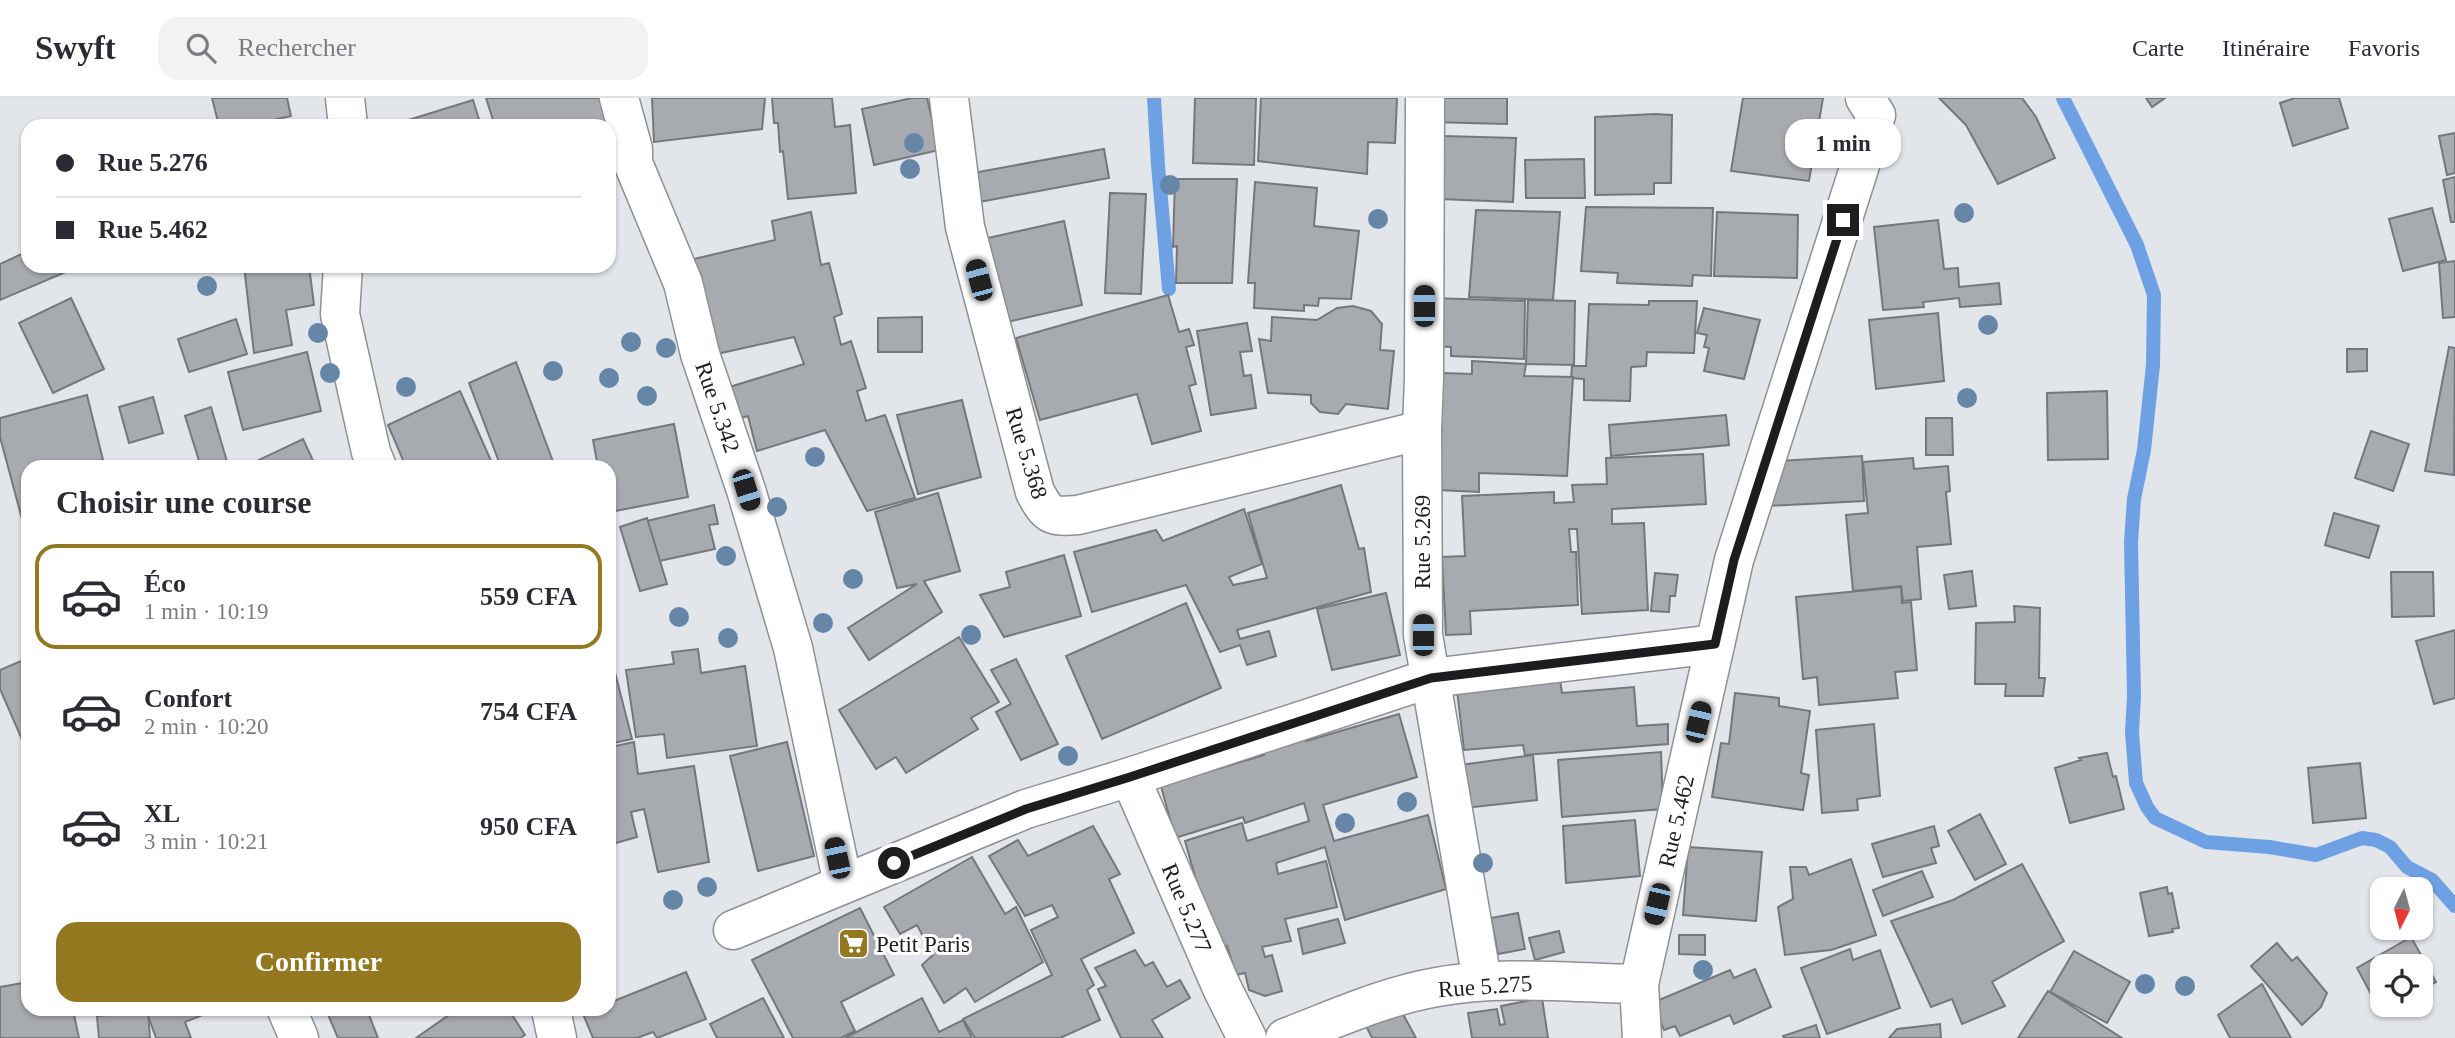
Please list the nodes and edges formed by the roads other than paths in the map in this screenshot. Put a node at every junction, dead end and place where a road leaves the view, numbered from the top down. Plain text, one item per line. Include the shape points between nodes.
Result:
1 (345, 98) edge
2 (619, 98) edge
3 (949, 98) edge
4 (1425, 98) edge
5 (1865, 98) edge
6 (347, 119) edge
7 (343, 273) edge
8 (1422, 430) junction
9 (374, 460) edge
10 (1715, 644) junction
11 (1431, 678) junction
12 (1130, 777) junction
13 (843, 884) junction
14 (733, 930) dead end
15 (1482, 981) junction
16 (1639, 984) junction
17 (290, 1016) edge
18 (552, 1016) edge
19 (299, 1038) edge
20 (558, 1038) edge
21 (1247, 1038) edge
22 (1286, 1038) edge
23 (1642, 1038) edge

1 - 6 street
2 - 13 street, Rue 5.342 via 633,163 683,283 700,354 793,648
3 - 8 street, Rue 5.368 via 965,227 1035,492 1045,511 1057,516 1078,515
4 - 8 street, Rue 5.269
5 - 10 street, Rue 5.462 via 1877,115 1734,560
7 - 9 street via 340,314
8 - 11 street, Rue 5.269 via 1423,635
10 - 11 street
10 - 16 street, Rue 5.462
11 - 12 street
11 - 15 street, Rue 5.269
12 - 13 street via 1026,809
12 - 21 street, Rue 5.277
13 - 14 street
15 - 16 street, Rue 5.275
15 - 22 street, Rue 5.275 via 1391,998
16 - 23 street
17 - 19 street
18 - 20 street

